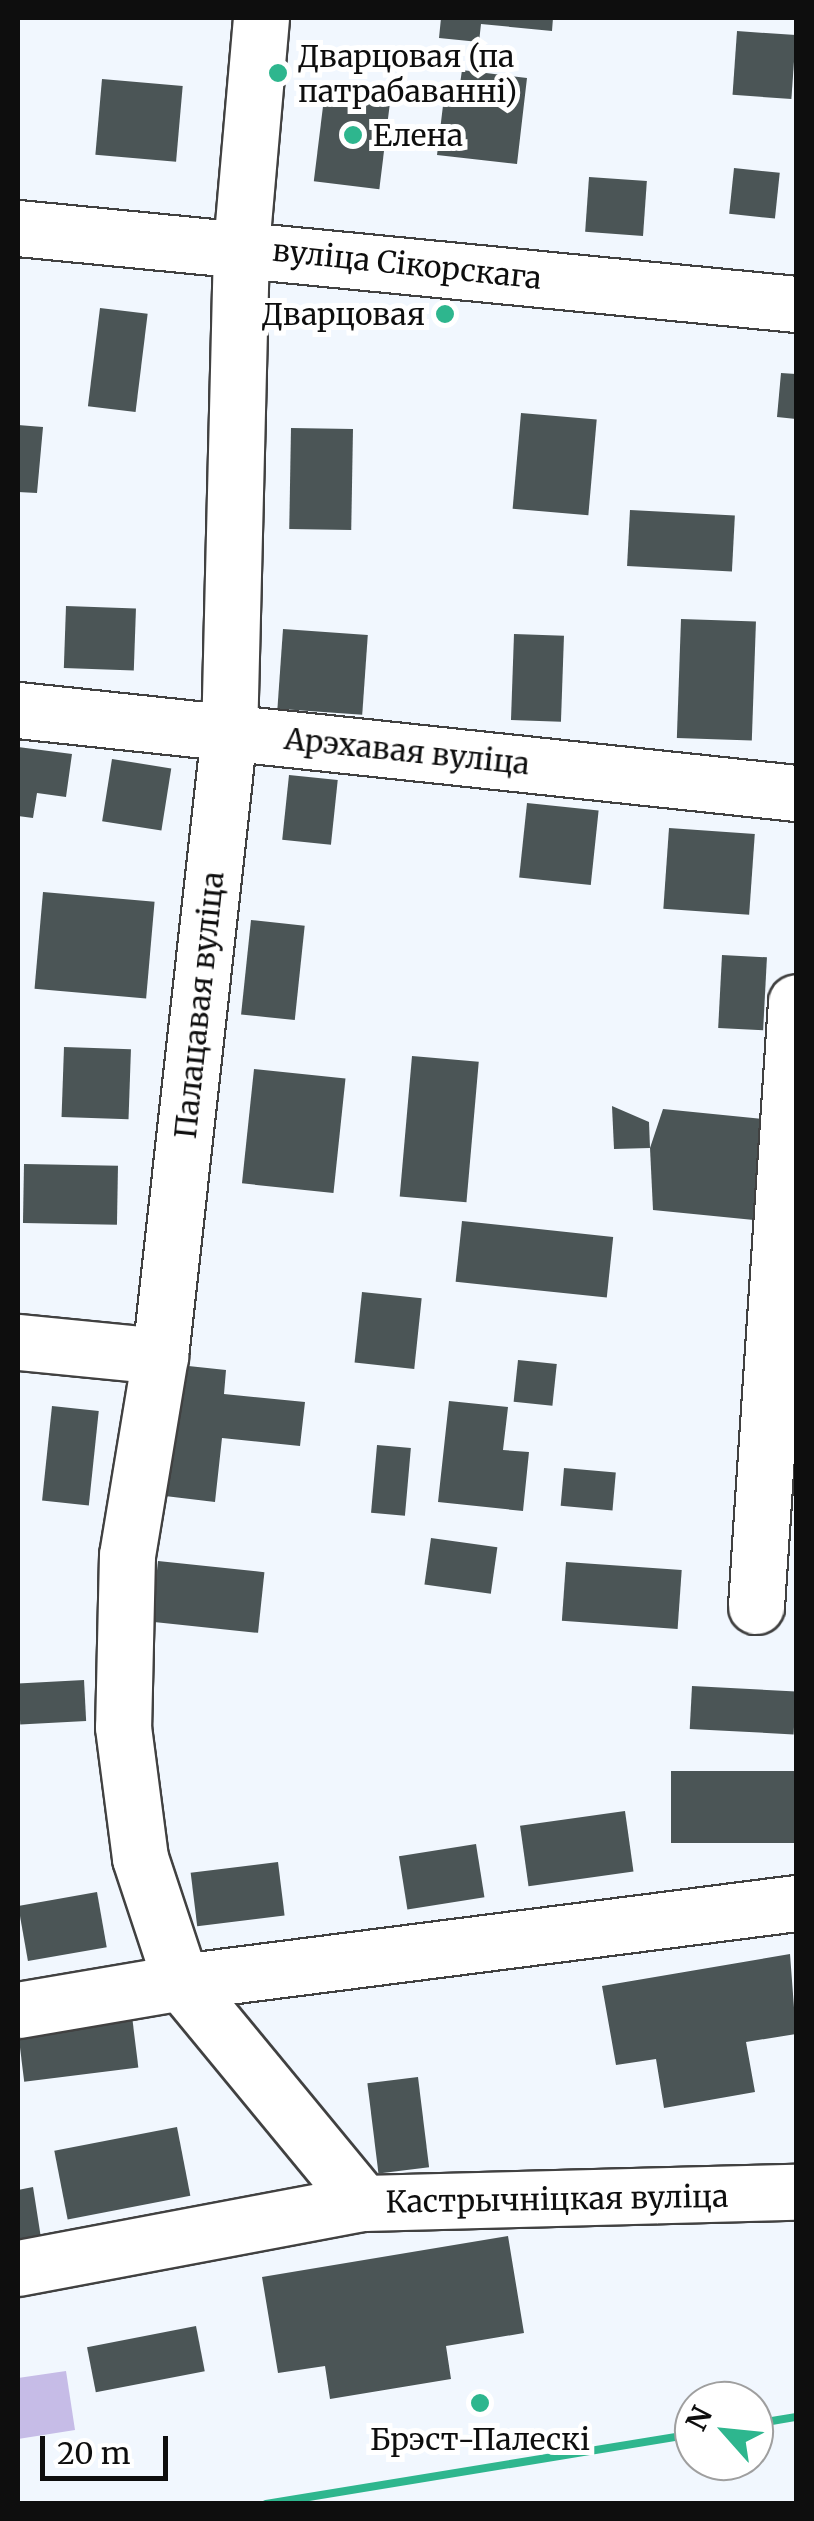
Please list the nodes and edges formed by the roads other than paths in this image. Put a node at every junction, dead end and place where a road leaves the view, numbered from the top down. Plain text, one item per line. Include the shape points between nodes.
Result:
1 (260, 18) edge
2 (18, 228) edge
3 (242, 229) junction
4 (796, 304) edge
5 (18, 710) edge
6 (228, 732) junction
7 (796, 793) edge
8 (796, 1002) edge
9 (18, 1342) edge
10 (160, 1356) junction
11 (756, 1606) dead end
12 (796, 1902) edge
13 (182, 1982) junction
14 (18, 2010) edge
15 (796, 2192) edge
16 (363, 2203) junction
17 (18, 2268) edge

1 - 3 street, Палацавая вуліца
2 - 3 street, вуліца Сікорскага
3 - 4 street, вуліца Сікорскага
3 - 6 street, Палацавая вуліца
5 - 6 street, Арэхавая вуліца
6 - 7 street, Арэхавая вуліца
6 - 10 street, Палацавая вуліца
8 - 11 street
9 - 10 street
10 - 13 street, Палацавая вуліца via 127,1555 123,1728 140,1858
12 - 13 street
13 - 14 street
13 - 16 street, Кастрычніцкая вуліца
15 - 16 street, Кастрычніцкая вуліца
16 - 17 street

